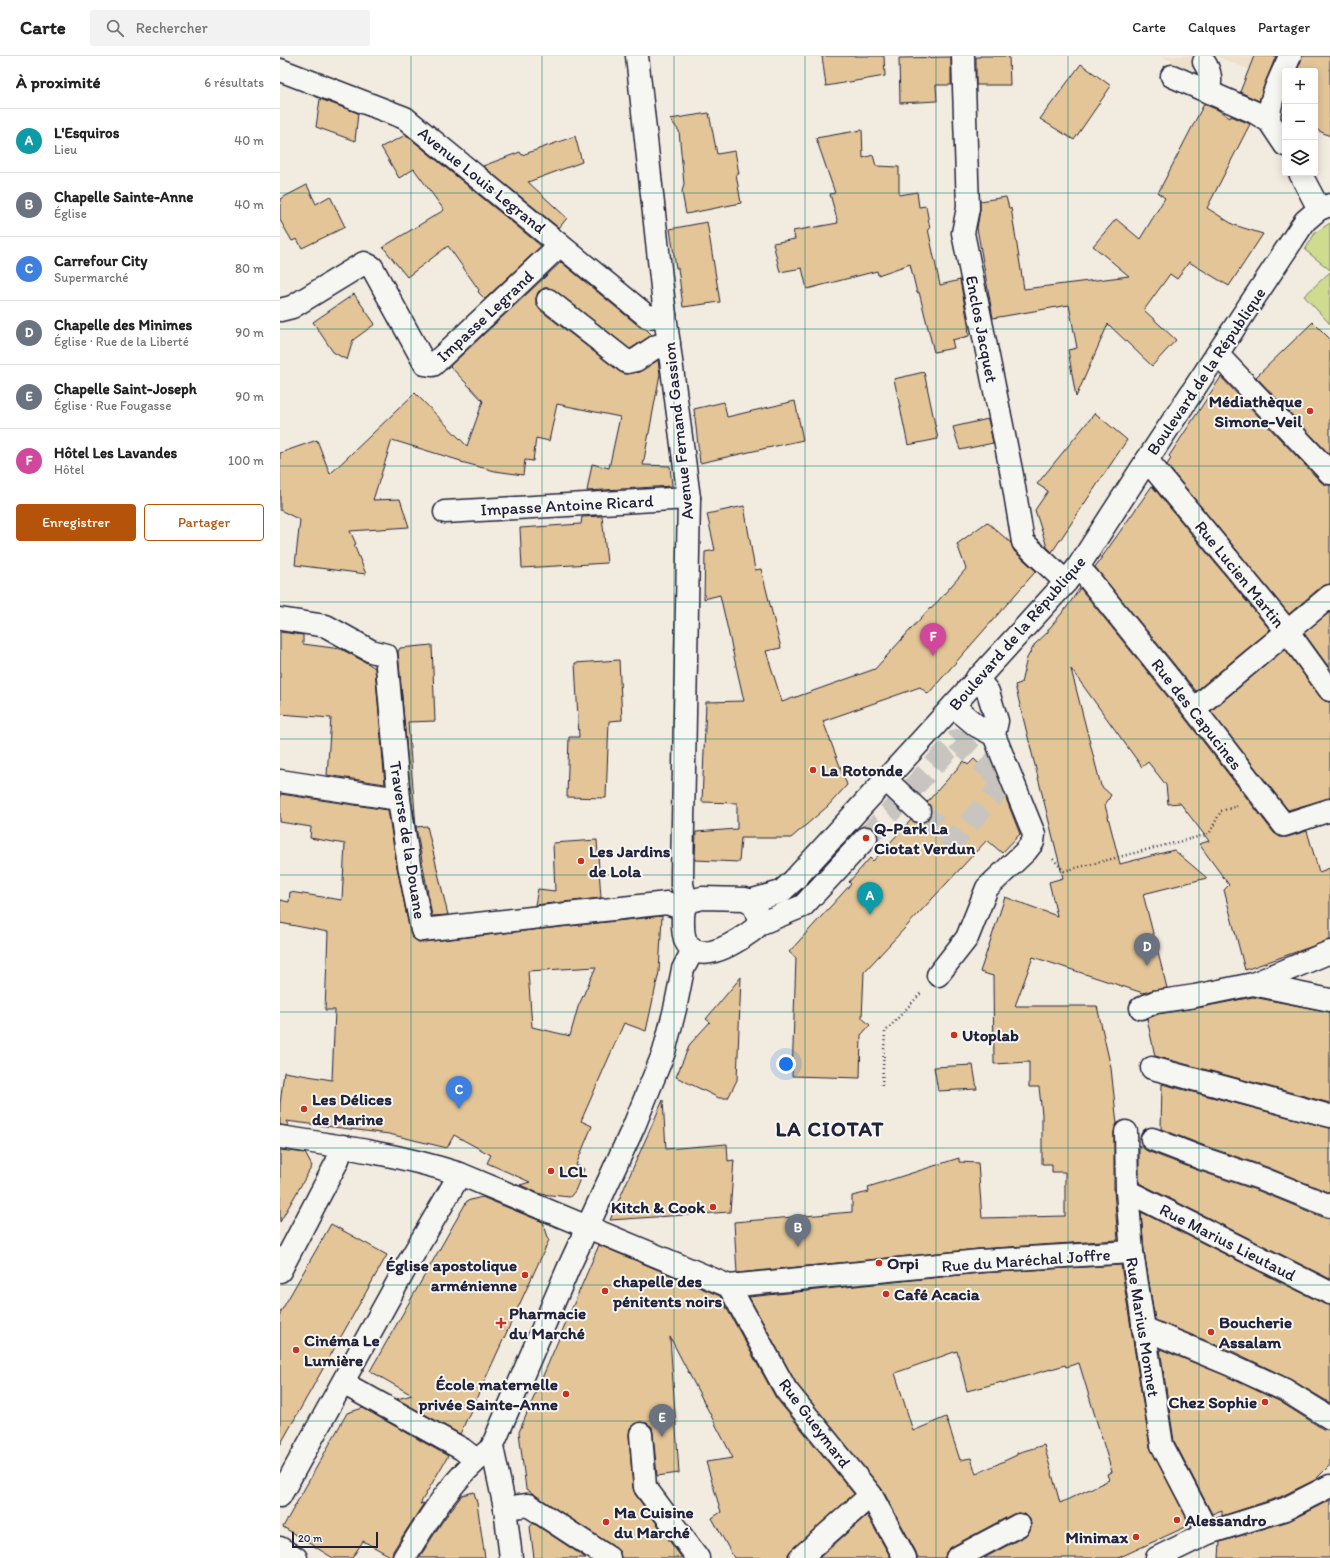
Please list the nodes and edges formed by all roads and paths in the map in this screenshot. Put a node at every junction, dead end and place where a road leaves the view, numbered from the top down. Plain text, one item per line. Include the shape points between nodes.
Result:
1 (636, 56) edge
2 (963, 56) edge
3 (1290, 56) edge
4 (1204, 62) dead end
5 (280, 70) edge
6 (1172, 76) dead end
7 (1209, 92) junction
8 (1269, 121) junction
9 (1282, 140) edge
10 (1301, 176) edge
11 (1318, 212) edge
12 (560, 245) junction
13 (548, 300) dead end
14 (280, 310) edge
15 (665, 316) junction
16 (669, 343) junction
17 (1217, 354) junction
18 (1147, 460) junction
19 (1330, 473) edge
20 (689, 498) junction
21 (445, 512) dead end
22 (1072, 575) junction
23 (1330, 596) edge
24 (280, 619) edge
25 (1288, 632) junction
26 (977, 678) junction
27 (1330, 690) edge
28 (953, 706) junction
29 (1194, 709) junction
30 (994, 735) junction
31 (885, 779) junction
32 (280, 781) edge
33 (1263, 798) junction
34 (399, 799) junction
35 (1330, 810) edge
36 (920, 811) tunnel mouth
37 (866, 838) tunnel mouth
38 (1064, 871) dead end
39 (750, 901) junction
40 (685, 906) junction
41 (759, 924) junction
42 (693, 950) junction
43 (1330, 952) edge
44 (938, 975) joint
45 (1253, 984) junction
46 (1328, 1000) edge
47 (1141, 1008) dead end
48 (1152, 1068) dead end
49 (882, 1085) dead end
50 (1330, 1116) edge
51 (1126, 1132) dead end
52 (280, 1138) edge
53 (1152, 1139) dead end
54 (343, 1146) junction
55 (460, 1174) junction
56 (1127, 1191) junction
57 (1330, 1206) edge
58 (587, 1227) junction
59 (1132, 1252) junction
60 (280, 1271) edge
61 (729, 1286) junction
62 (1330, 1293) edge
63 (1143, 1328) junction
64 (343, 1383) junction
65 (1330, 1418) edge
66 (641, 1434) dead end
67 (484, 1454) junction
68 (1330, 1486) edge
69 (871, 1495) junction
70 (280, 1496) edge
71 (505, 1508) junction
72 (1018, 1525) dead end
73 (1208, 1533) junction
74 (280, 1548) edge
75 (296, 1558) edge
76 (404, 1558) edge
77 (511, 1558) edge
78 (609, 1558) edge
79 (698, 1558) edge
80 (800, 1558) edge
81 (905, 1558) edge
82 (957, 1558) edge
83 (1158, 1558) edge

1 - 15 street, Avenue Fernand Gassion
2 - 22 street, Enclos Jacquet via 968,208 963,233 1023,542
3 - 8 street via 1272,98
4 - 7 street via 1211,79
5 - 12 street, Avenue Louis Legrand via 405,118
6 - 7 street
7 - 8 street
8 - 9 street
10 - 11 street
11 - 17 street, Boulevard de la République
12 - 14 street, Impasse Legrand via 433,365 425,364 372,267 364,263 292,307
12 - 15 street, Avenue Louis Legrand via 648,317
13 - 16 street via 627,362 636,360 657,346
15 - 16 street, Avenue Fernand Gassion
16 - 20 street, Avenue Fernand Gassion
17 - 18 street, Boulevard de la République
17 - 19 street
18 - 22 street, Boulevard de la République
18 - 25 street, Rue Lucien Martin
20 - 21 street, Impasse Antoine Ricard
20 - 40 street, Avenue Fernand Gassion via 682,877
22 - 26 street, Boulevard de la République
22 - 29 street, Rue des Capucines
23 - 25 street
24 - 34 street, Traverse de la Douane via 326,626 371,651 386,655
25 - 27 street, Rue Lucien Martin
25 - 29 street
26 - 28 street, Boulevard de la République
26 - 30 street via 988,692 997,721
28 - 30 street via 976,726
28 - 31 street, Boulevard de la République
29 - 33 street, Rue des Capucines
30 - 44 street via 1034,834 1033,842 987,888 967,938
31 - 36 street
31 - 39 street, Boulevard de la République via 781,892
32 - 34 street
33 - 35 street, Rue des Capucines via 1284,825
33 - 38 path via 1221,811 1209,834
34 - 40 street, Traverse de la Douane via 422,930 667,903
37 - 41 street via 803,906
39 - 40 street, Boulevard de la République via 739,898 702,898
39 - 41 street via 758,913
40 - 42 street via 683,936 685,943
41 - 42 street via 718,951 701,953
42 - 58 street via 683,969 664,1052 634,1126
43 - 45 street
44 - 49 path via 884,1032
45 - 46 street
45 - 47 street via 1155,1002
48 - 50 street
51 - 56 street, Rue Marius Monnet
52 - 54 street
53 - 57 street
54 - 55 street via 423,1162
54 - 60 street
55 - 58 street
55 - 64 street
56 - 59 street, Rue Marius Monnet
56 - 62 street, Rue Marius Lieutaud
58 - 61 street
58 - 67 street
59 - 61 street, Rue du Maréchal Joffre via 979,1262
59 - 63 street, Rue Marius Monnet
61 - 69 street, Rue Gueymard via 786,1390
63 - 65 street via 1285,1390
63 - 73 street, Rue Marius Monnet via 1162,1444
64 - 67 street via 462,1449
64 - 70 street
66 - 79 street via 645,1487
67 - 71 street
67 - 76 street via 438,1504
68 - 73 street via 1285,1509
69 - 80 street
69 - 81 street, Rue Gueymard
71 - 77 street
71 - 78 street via 528,1505
72 - 82 street
73 - 83 street
74 - 75 street

